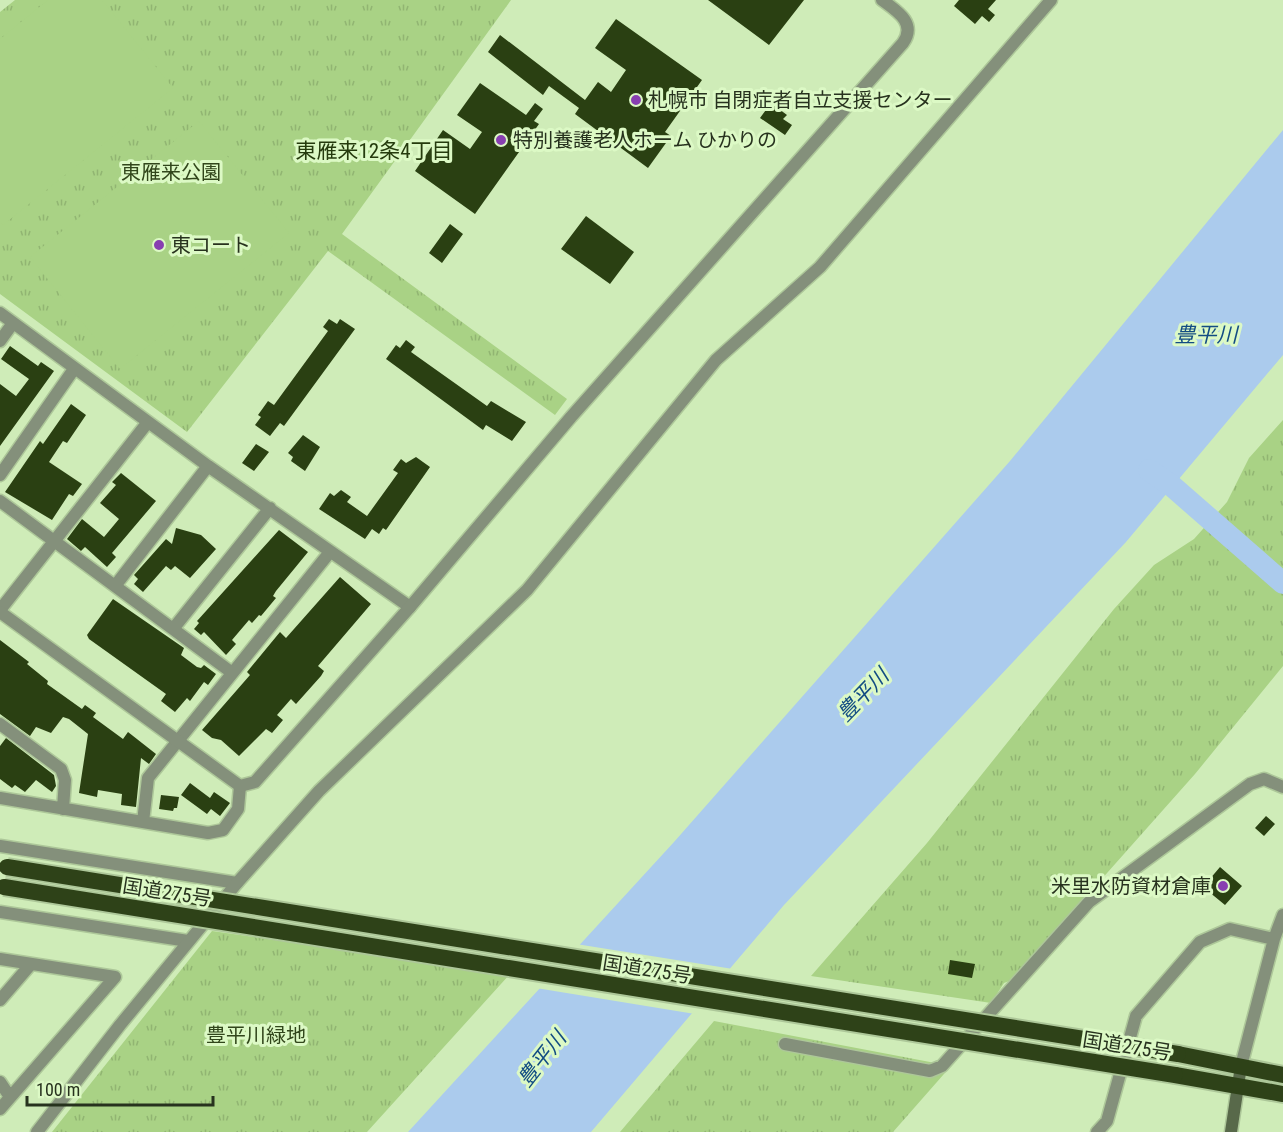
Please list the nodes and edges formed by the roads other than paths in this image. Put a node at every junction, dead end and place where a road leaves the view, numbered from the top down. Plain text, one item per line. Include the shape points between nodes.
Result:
1 (882, 0) edge
2 (1051, 0) edge
3 (0, 313) edge
4 (13, 323) junction
5 (0, 341) edge
6 (74, 369) junction
7 (147, 422) junction
8 (208, 466) junction
9 (0, 476) edge
10 (0, 501) edge
11 (270, 508) junction
12 (53, 540) junction
13 (330, 552) junction
14 (115, 586) junction
15 (410, 607) junction
16 (0, 611) edge
17 (173, 629) junction
18 (231, 672) junction
19 (0, 724) edge
20 (176, 742) junction
21 (240, 786) junction
22 (1283, 787) edge
23 (0, 798) edge
24 (63, 809) junction
25 (143, 822) junction
26 (0, 846) edge
27 (3, 867) edge
28 (237, 883) junction
29 (2, 886) edge
30 (0, 912) edge
31 (1283, 915) edge
32 (1274, 939) junction
33 (188, 941) junction
34 (0, 959) edge
35 (31, 964) junction
36 (0, 1000) edge
37 (785, 1044) dead end
38 (1240, 1066) junction
39 (1283, 1074) edge
40 (0, 1082) edge
41 (1238, 1086) junction
42 (1283, 1094) edge
43 (10, 1097) junction
44 (0, 1109) edge
45 (37, 1132) edge
46 (1097, 1132) edge
47 (1231, 1132) edge

1 - 15 street via 903,16 908,29 903,42 571,417
2 - 28 street via 820,267 716,360 527,590 319,791
3 - 4 street
4 - 5 street
4 - 6 street
6 - 7 street
6 - 9 street
7 - 8 street
7 - 12 street
8 - 11 street
8 - 14 street
10 - 12 street
11 - 13 street
11 - 17 street
12 - 14 street
12 - 16 street
13 - 15 street
13 - 18 street
14 - 17 street
15 - 21 street via 255,782
16 - 20 street
17 - 18 street
18 - 20 street
19 - 24 street via 61,769 65,780
20 - 21 street
20 - 25 street via 148,778
21 - 25 street via 238,809 223,830 208,832
22 - 37 street via 1264,779 1250,784 1089,902 942,1066 930,1071
23 - 24 street
24 - 25 street
26 - 28 street
27 - 38 highway, 国道275号, bridge
28 - 33 street
29 - 41 highway, 国道275号, bridge
30 - 33 street
31 - 32 street
32 - 38 street
32 - 46 street via 1230,929 1200,942 1136,1016 1107,1121
33 - 45 street
34 - 35 street
35 - 36 street
35 - 43 street via 115,977
38 - 39 highway, 国道275号
38 - 41 main road
40 - 43 street
41 - 42 highway, 国道275号
41 - 47 main road
43 - 44 street

